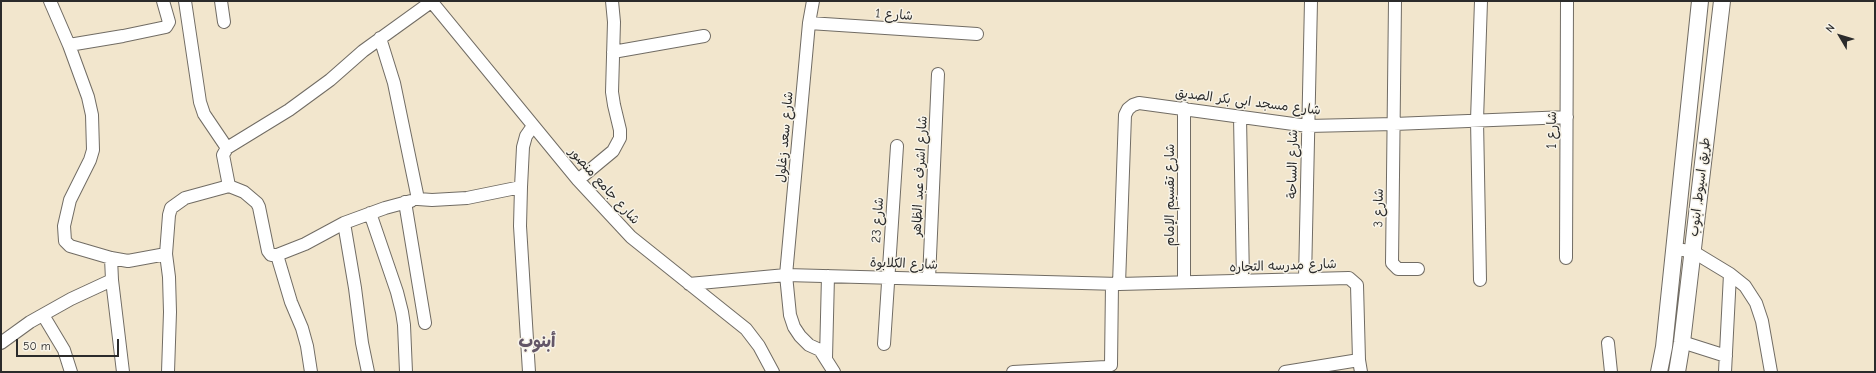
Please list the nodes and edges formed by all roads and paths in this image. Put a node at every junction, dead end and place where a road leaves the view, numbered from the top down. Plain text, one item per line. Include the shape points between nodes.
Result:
1 (50, 1) edge
2 (163, 1) edge
3 (185, 1) edge
4 (221, 1) edge
5 (431, 1) edge
6 (612, 1) edge
7 (813, 1) edge
8 (1311, 1) edge
9 (1395, 1) edge
10 (1481, 1) edge
11 (1567, 1) edge
12 (1700, 1) edge
13 (1722, 1) edge
14 (224, 22) dead end
15 (809, 23) junction
16 (977, 34) dead end
17 (704, 36) dead end
18 (380, 38) junction
19 (69, 45) junction
20 (613, 52) junction
21 (938, 74) dead end
22 (1184, 108) junction
23 (1240, 117) junction
24 (1566, 117) junction
25 (1477, 120) junction
26 (1394, 124) junction
27 (533, 126) junction
28 (1308, 126) junction
29 (897, 146) dead end
30 (226, 148) junction
31 (578, 180) junction
32 (229, 186) junction
33 (521, 187) junction
34 (418, 199) junction
35 (405, 202) junction
36 (370, 213) junction
37 (344, 223) junction
38 (1673, 249) junction
39 (1692, 251) junction
40 (166, 254) junction
41 (277, 255) junction
42 (111, 258) junction
43 (1566, 258) dead end
44 (1418, 269) dead end
45 (1730, 274) junction
46 (786, 275) junction
47 (828, 276) junction
48 (888, 278) junction
49 (929, 279) junction
50 (1305, 279) junction
51 (112, 280) junction
52 (1480, 280) dead end
53 (1243, 281) junction
54 (1184, 282) junction
55 (689, 284) junction
56 (1116, 284) junction
57 (43, 315) junction
58 (425, 324) dead end
59 (1, 342) edge
60 (1682, 342) junction
61 (1608, 343) dead end
62 (884, 344) dead end
63 (1726, 356) junction
64 (826, 358) junction
65 (1359, 360) junction
66 (71, 372) edge
67 (123, 372) edge
68 (168, 372) edge
69 (311, 372) edge
70 (368, 372) edge
71 (406, 372) edge
72 (529, 372) edge
73 (773, 372) edge
74 (834, 372) edge
75 (1013, 372) edge
76 (1285, 372) edge
77 (1361, 372) edge
78 (1611, 372) edge
79 (1659, 372) edge
80 (1677, 372) edge
81 (1725, 372) edge
82 (1771, 372) edge

1 - 19 street
2 - 19 street via 169,22 166,26
3 - 30 street via 200,102 204,114
4 - 14 street
5 - 18 street
5 - 27 street, شارع جامع منصور
6 - 20 street
7 - 15 street, شارع سعد زغلول
8 - 28 street, شارع الساحة
9 - 26 street, شارع 3
10 - 25 street
11 - 24 street, شارع 1
12 - 38 main road, طريق اسيوط, ابنوب
13 - 39 main road, طريق اسيوط, ابنوب
15 - 16 street, شارع 1
15 - 46 street, شارع سعد زغلول
17 - 20 street
18 - 30 street via 289,110
18 - 34 street via 394,83
19 - 42 street via 92,115 93,150 70,200 64,237 70,246
20 - 31 street via 612,92 620,138 613,151
21 - 49 street, شارع اشرف عبد الظاهر
22 - 23 street, شارع مسجد ابى بكر الصديق
22 - 54 street, شارع تقسيم الإمام
22 - 56 street, شارع مسجد ابى بكر الصديق via 1138,103 1128,109 1125,116
23 - 28 street, شارع مسجد ابى بكر الصديق
23 - 53 street
24 - 25 street, شارع مسجد ابى بكر الصديق
24 - 43 street, شارع 1
25 - 26 street, شارع مسجد ابى بكر الصديق
25 - 52 street
26 - 28 street, شارع مسجد ابى بكر الصديق
26 - 44 street, شارع 3 via 1392,263 1398,269
27 - 31 street, شارع جامع منصور
27 - 33 street via 526,136 523,147
28 - 50 street, شارع الساحة
29 - 48 street, شارع 23
30 - 32 street via 223,155
31 - 55 street, شارع جامع منصور via 631,237
32 - 40 street via 185,198 171,208
32 - 41 street via 244,192 257,203 268,251 271,255
33 - 34 street via 467,198
33 - 72 street via 520,234
34 - 35 street
35 - 36 street
35 - 58 street
36 - 37 street
36 - 71 street via 402,312
37 - 41 street via 305,244
37 - 70 street
38 - 39 street
38 - 79 main road, طريق اسيوط, ابنوب via 1664,347
39 - 45 street
39 - 60 main road, طريق اسيوط, ابنوب
40 - 42 street via 134,260
40 - 68 street via 170,312
41 - 69 street via 304,334
42 - 51 street
45 - 63 street
45 - 82 street via 1745,286 1756,303 1762,321
46 - 47 street, شارع الكلابوة
46 - 55 street, شارع الكلابوة
46 - 64 street, شارع سعد زغلول via 790,315 794,326 809,345 820,350
47 - 48 street, شارع الكلابوة
47 - 64 street
48 - 49 street, شارع الكلابوة
48 - 62 street, شارع 23
49 - 56 street, شارع الكلابوة
50 - 53 street, شارع مدرسه التجاره
50 - 65 street, شارع مدرسه التجاره via 1348,278 1357,285
51 - 57 street
51 - 67 street
53 - 54 street, شارع مدرسه التجاره
54 - 56 street, شارع مدرسه التجاره
55 - 73 street, شارع جامع منصور via 746,329
56 - 75 street via 1111,365
57 - 59 street
57 - 66 street via 64,350
60 - 63 street
60 - 80 main road, طريق اسيوط, ابنوب
61 - 78 street
63 - 81 street
64 - 74 street
65 - 76 street
65 - 77 street, شارع مدرسه التجاره

